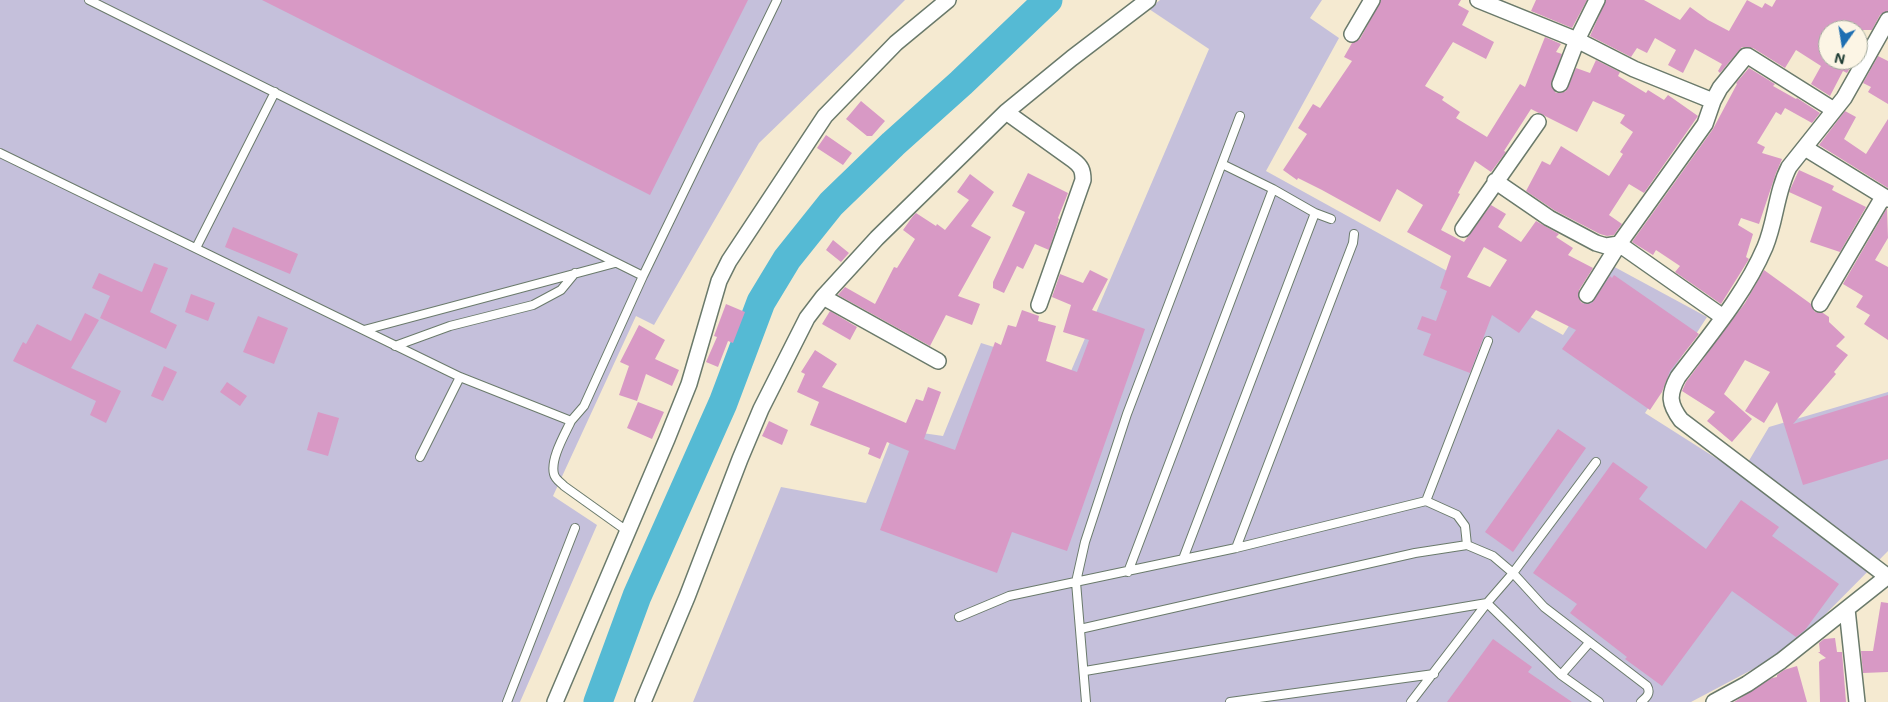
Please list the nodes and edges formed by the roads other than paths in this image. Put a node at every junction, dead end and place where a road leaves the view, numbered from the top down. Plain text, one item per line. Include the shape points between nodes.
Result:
1 (89, 0) edge
2 (777, 0) edge
3 (948, 0) edge
4 (1148, 0) edge
5 (1372, 0) edge
6 (1478, 0) edge
7 (1597, 0) edge
8 (1888, 20) edge
9 (1352, 34) dead end
10 (1577, 40) junction
11 (1560, 84) dead end
12 (275, 92) junction
13 (1713, 101) junction
14 (1834, 110) junction
15 (1006, 112) junction
16 (1240, 116) dead end
17 (1538, 122) dead end
18 (1804, 148) junction
19 (0, 153) edge
20 (1222, 164) junction
21 (1496, 181) junction
22 (1273, 189) junction
23 (1886, 198) edge
24 (1315, 213) junction
25 (1331, 218) dead end
26 (1464, 229) dead end
27 (1354, 234) dead end
28 (1619, 244) junction
29 (196, 248) junction
30 (615, 262) junction
31 (575, 273) junction
32 (643, 276) junction
33 (1587, 295) dead end
34 (823, 297) junction
35 (1820, 304) dead end
36 (1039, 305) dead end
37 (1723, 317) junction
38 (364, 330) junction
39 (1488, 341) dead end
40 (396, 346) junction
41 (938, 361) dead end
42 (460, 377) junction
43 (571, 421) junction
44 (420, 456) dead end
45 (1596, 462) dead end
46 (1426, 502) junction
47 (575, 528) dead end
48 (627, 531) junction
49 (1467, 544) junction
50 (1236, 548) junction
51 (1183, 559) junction
52 (1128, 572) junction
53 (1513, 573) junction
54 (1888, 577) edge
55 (1076, 582) junction
56 (1487, 602) junction
57 (1847, 608) junction
58 (959, 617) dead end
59 (1080, 629) junction
60 (1590, 642) junction
61 (1085, 672) junction
62 (1434, 674) junction
63 (1561, 674) junction
64 (507, 702) edge
65 (555, 702) edge
66 (643, 702) edge
67 (1086, 702) edge
68 (1230, 702) edge
69 (1411, 702) edge
70 (1599, 702) edge
71 (1641, 702) edge
72 (1714, 702) edge
73 (1857, 702) edge

1 - 12 lane
2 - 32 lane
3 - 48 street via 896,43 825,116 729,262 719,281 688,384
4 - 15 street
5 - 9 street
6 - 10 street
7 - 10 street
8 - 14 street via 1852,85
10 - 11 street
10 - 13 street via 1634,69
12 - 29 lane
12 - 30 lane
13 - 14 street via 1748,56
13 - 28 street via 1705,124
14 - 18 street
15 - 34 street via 877,238
15 - 36 street via 1081,166 1083,172 1071,218
16 - 20 lane
17 - 21 street
18 - 23 street
18 - 37 street via 1782,179 1766,244 1755,270
19 - 29 lane
20 - 22 lane
20 - 55 lane via 1127,414 1085,542
21 - 26 street
21 - 28 street via 1549,218 1596,243 1606,246
22 - 24 lane
22 - 52 lane
23 - 35 street
24 - 25 lane
24 - 51 lane
27 - 50 lane
28 - 33 street
28 - 37 street
29 - 38 lane
30 - 31 lane
30 - 32 lane
31 - 38 lane
31 - 40 lane via 560,290 533,305 450,326
32 - 43 lane via 584,406
34 - 41 street
34 - 66 street via 807,318 761,409
37 - 54 street via 1672,387 1670,398 1674,410 1681,420
38 - 40 lane
39 - 46 lane
40 - 42 lane
42 - 43 lane
42 - 44 lane
43 - 48 lane via 556,455 556,479
45 - 53 lane
46 - 49 lane via 1457,515 1465,526
46 - 50 lane
47 - 64 lane
48 - 65 street
49 - 53 lane via 1493,556
49 - 59 lane
50 - 51 lane
51 - 52 lane
52 - 55 lane
53 - 56 lane
53 - 60 lane via 1544,607
54 - 57 street
55 - 58 lane via 1010,596
55 - 59 lane
56 - 61 lane
56 - 62 lane
56 - 63 lane
57 - 72 street via 1765,673
57 - 73 street
59 - 61 lane
60 - 63 lane
60 - 71 lane via 1647,686 1647,698
61 - 67 lane
62 - 68 lane
62 - 69 lane
63 - 70 lane

